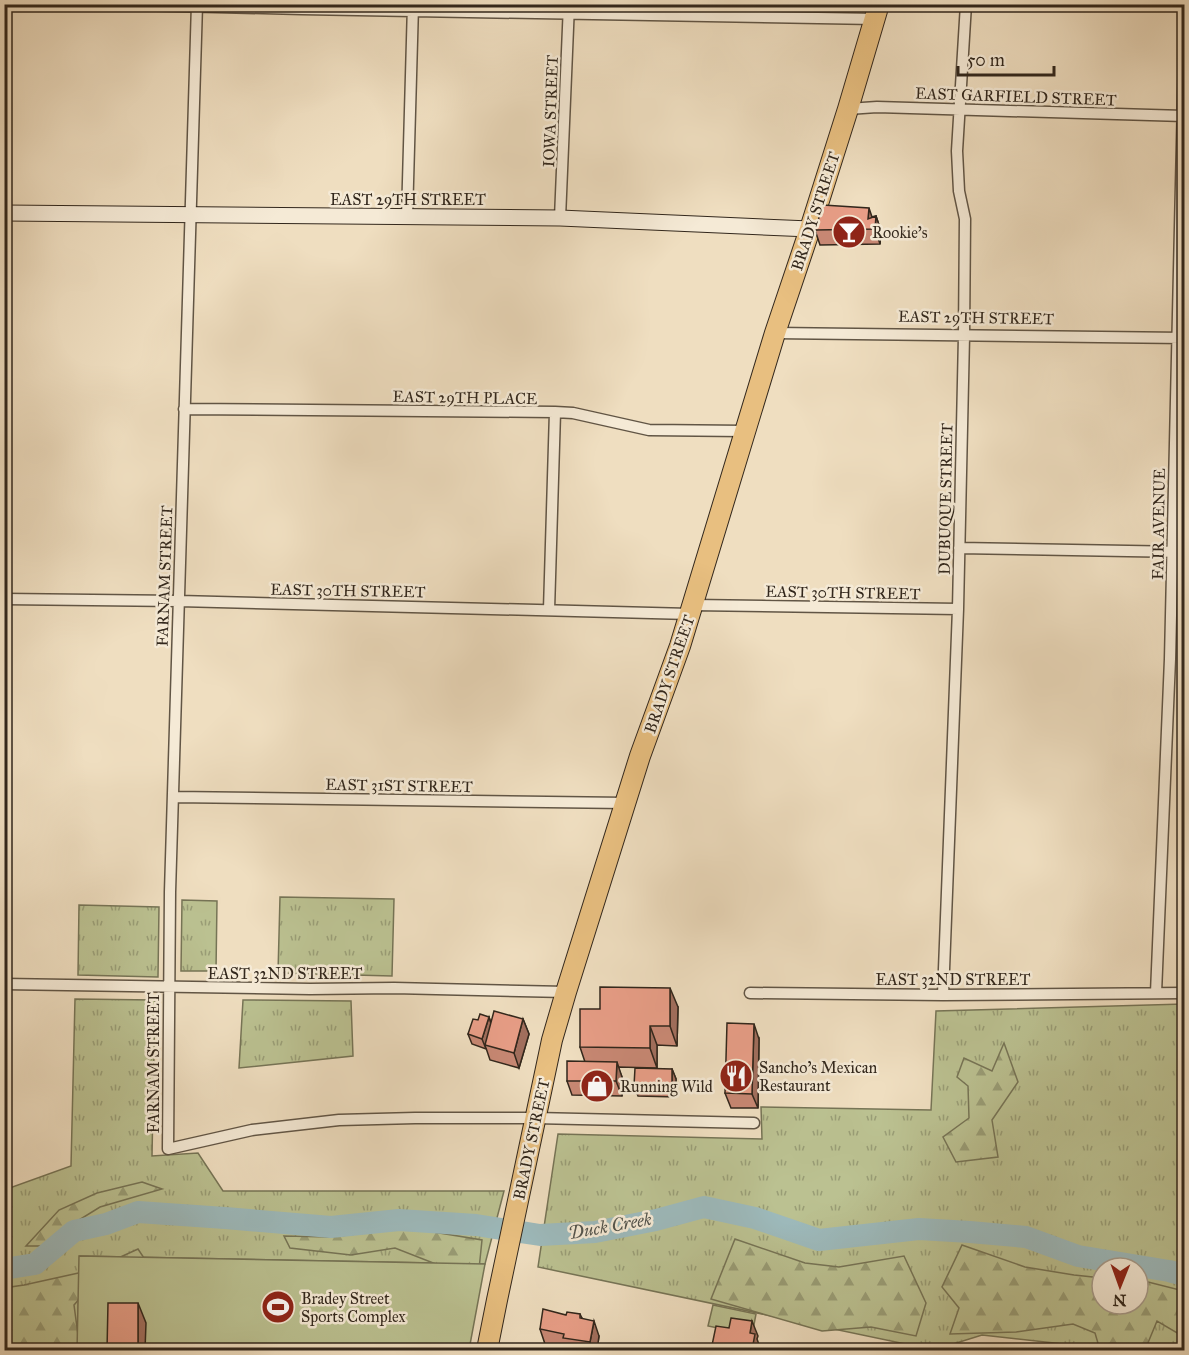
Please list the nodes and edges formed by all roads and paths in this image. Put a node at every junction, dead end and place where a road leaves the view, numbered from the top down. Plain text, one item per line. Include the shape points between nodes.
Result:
1 (96, 4) edge
2 (775, 4) edge
3 (966, 4) edge
4 (196, 5) edge
5 (413, 8) edge
6 (568, 9) edge
7 (877, 11) edge
8 (774, 17) junction
9 (1185, 55) edge
10 (848, 109) junction
11 (960, 110) junction
12 (1184, 116) edge
13 (4, 213) edge
14 (190, 215) junction
15 (406, 217) junction
16 (560, 218) junction
17 (810, 229) junction
18 (774, 333) junction
19 (964, 336) junction
20 (1181, 338) edge
21 (184, 409) junction
22 (555, 412) junction
23 (745, 430) junction
24 (959, 548) junction
25 (1172, 552) junction
26 (1185, 552) edge
27 (4, 599) edge
28 (179, 601) junction
29 (691, 609) junction
30 (957, 609) junction
31 (549, 610) junction
32 (173, 797) junction
33 (626, 803) junction
34 (4, 984) edge
35 (168, 987) junction
36 (566, 992) junction
37 (750, 993) dead end
38 (1156, 993) junction
39 (1185, 993) edge
40 (943, 995) junction
41 (536, 1118) junction
42 (754, 1123) dead end
43 (487, 1350) edge

1 - 4 street
2 - 8 street
3 - 11 street, DUBUQUE STREET
4 - 5 street
4 - 14 street, FARNAM STREET
5 - 6 street
5 - 15 street
6 - 8 street
6 - 16 street, IOWA STREET
7 - 8 street
7 - 10 highway, BRADY STREET
9 - 12 street, FAIR AVENUE
10 - 11 street, EAST GARFIELD STREET
10 - 17 highway, BRADY STREET
11 - 12 street, EAST GARFIELD STREET
11 - 19 street, DUBUQUE STREET via 957,151 965,219
12 - 20 street, FAIR AVENUE
13 - 14 street, EAST 29TH STREET
14 - 15 street, EAST 29TH STREET
14 - 21 street, FARNAM STREET
15 - 16 street, EAST 29TH STREET
16 - 17 street, EAST 29TH STREET
17 - 18 highway, BRADY STREET
18 - 19 street, EAST 29TH STREET
18 - 23 highway, BRADY STREET
19 - 20 street, EAST 29TH STREET
19 - 24 street, DUBUQUE STREET
20 - 25 street, FAIR AVENUE
21 - 22 street, EAST 29TH PLACE
21 - 28 street, FARNAM STREET
22 - 23 street, EAST 29TH PLACE via 649,429
22 - 31 street
23 - 29 highway, BRADY STREET
24 - 25 street
24 - 30 street, DUBUQUE STREET
25 - 26 street
25 - 38 street, FAIR AVENUE
27 - 28 street, EAST 30TH STREET
28 - 31 street, EAST 30TH STREET
28 - 32 street, FARNAM STREET
29 - 30 street, EAST 30TH STREET
29 - 31 street, EAST 30TH STREET
29 - 33 highway, BRADY STREET
30 - 40 street, DUBUQUE STREET
32 - 33 street, EAST 31ST STREET
32 - 35 street, FARNAM STREET
33 - 36 highway, BRADY STREET
34 - 35 street, EAST 32ND STREET
35 - 36 street, EAST 32ND STREET
35 - 41 street, FARNAM STREET via 168,1149 252,1130 339,1120
36 - 41 highway, BRADY STREET
37 - 40 street, EAST 32ND STREET
38 - 39 street, EAST 32ND STREET
38 - 40 street, EAST 32ND STREET
41 - 42 street
41 - 43 highway, BRADY STREET

